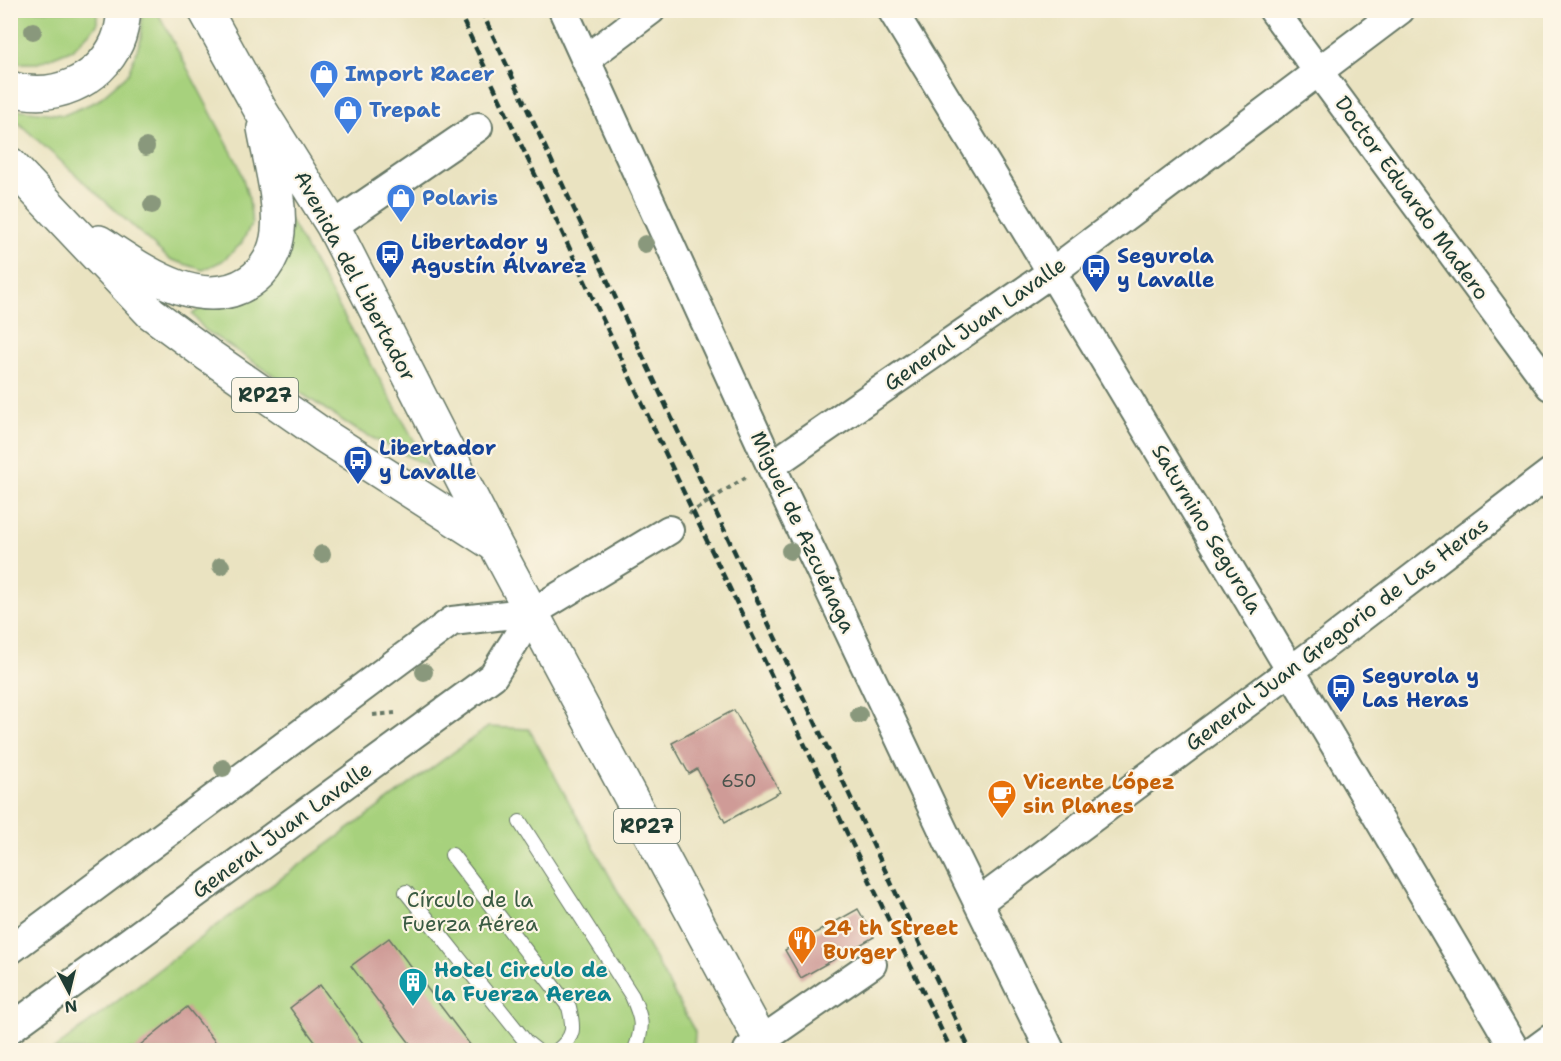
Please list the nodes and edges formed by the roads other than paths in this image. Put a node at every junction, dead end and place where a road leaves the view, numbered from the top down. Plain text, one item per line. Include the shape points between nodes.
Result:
1 (124, 10) edge
2 (205, 10) edge
3 (562, 10) edge
4 (651, 10) edge
5 (892, 10) edge
6 (1273, 10) edge
7 (1400, 10) edge
8 (586, 59) junction
9 (1319, 72) junction
10 (10, 88) edge
11 (261, 111) junction
12 (478, 127) dead end
13 (10, 164) edge
14 (57, 216) junction
15 (333, 226) junction
16 (1052, 272) junction
17 (1551, 386) edge
18 (771, 466) junction
19 (1551, 473) edge
20 (669, 530) road end
21 (496, 546) junction
22 (533, 612) junction
23 (1291, 669) junction
24 (520, 822) dead end
25 (452, 855) dead end
26 (406, 892) dead end
27 (979, 902) junction
28 (10, 950) edge
29 (872, 964) dead end
30 (10, 1029) edge
31 (1551, 1039) edge
32 (758, 1047) edge
33 (536, 1050) edge
34 (558, 1050) edge
35 (635, 1050) edge
36 (1050, 1050) edge
37 (1515, 1050) edge
38 (1535, 1050) edge

1 - 10 main road via 117,42 106,61 81,82 42,92
2 - 11 main road, Avenida del Libertador / RP27
3 - 8 street, Miguel de Azcuénaga
4 - 8 street
5 - 16 street, Saturnino Segurola
6 - 9 street, Doctor Eduardo Madero
7 - 9 street, General Juan Lavalle
8 - 18 street, Miguel de Azcuénaga
9 - 16 street, General Juan Lavalle
9 - 17 street, Doctor Eduardo Madero
11 - 14 main road via 277,199 278,234 264,269 236,290 201,292 176,286
11 - 15 main road, Avenida del Libertador / RP27
12 - 15 street
13 - 14 main road, Avenida del Libertador / RP27
14 - 21 main road, Avenida del Libertador / RP27 via 151,313 208,356
15 - 21 main road, Avenida del Libertador / RP27
16 - 18 street, General Juan Lavalle
16 - 23 street, Saturnino Segurola
18 - 27 street, Miguel de Azcuénaga
19 - 23 street, General Juan Gregorio de Las Heras
20 - 22 street, General Juan Lavalle
21 - 22 main road, Avenida del Libertador / RP27
22 - 28 street, General Juan Lavalle via 452,621
22 - 30 street, General Juan Lavalle via 492,676
22 - 32 main road, Avenida del Libertador / RP27
23 - 27 street, General Juan Gregorio de Las Heras
23 - 37 street, Saturnino Segurola
24 - 35 lane via 632,996 642,1025
25 - 34 lane via 569,1007 573,1023 569,1041
26 - 33 lane
27 - 36 street, Miguel de Azcuénaga
29 - 32 street
31 - 38 street

